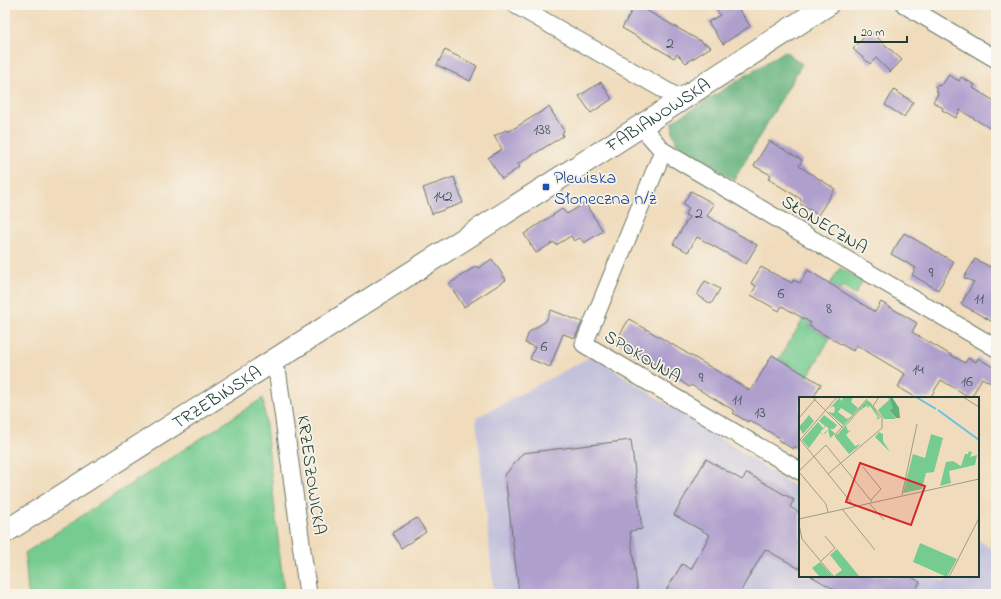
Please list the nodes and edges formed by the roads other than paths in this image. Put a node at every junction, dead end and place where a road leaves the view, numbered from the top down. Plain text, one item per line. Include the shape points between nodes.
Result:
1 (516, 5) edge
2 (827, 5) edge
3 (905, 5) edge
4 (996, 59) edge
5 (682, 100) junction
6 (641, 126) junction
7 (663, 151) junction
8 (427, 263) joint
9 (996, 348) edge
10 (271, 363) junction
11 (799, 470) edge
12 (5, 532) edge
13 (308, 594) edge

1 - 5 street
2 - 5 street, FABIANOWSKA
3 - 4 street
5 - 6 street, FABIANOWSKA
6 - 7 street, SŁONECZNA
6 - 8 street, FABIANOWSKA
7 - 9 street, SŁONECZNA
7 - 11 street, SPOKOJNA via 584,344
8 - 10 street, TRZEBIŃSKA
10 - 12 street, TRZEBIŃSKA
10 - 13 street, KRZESZOWICKA via 278,376

